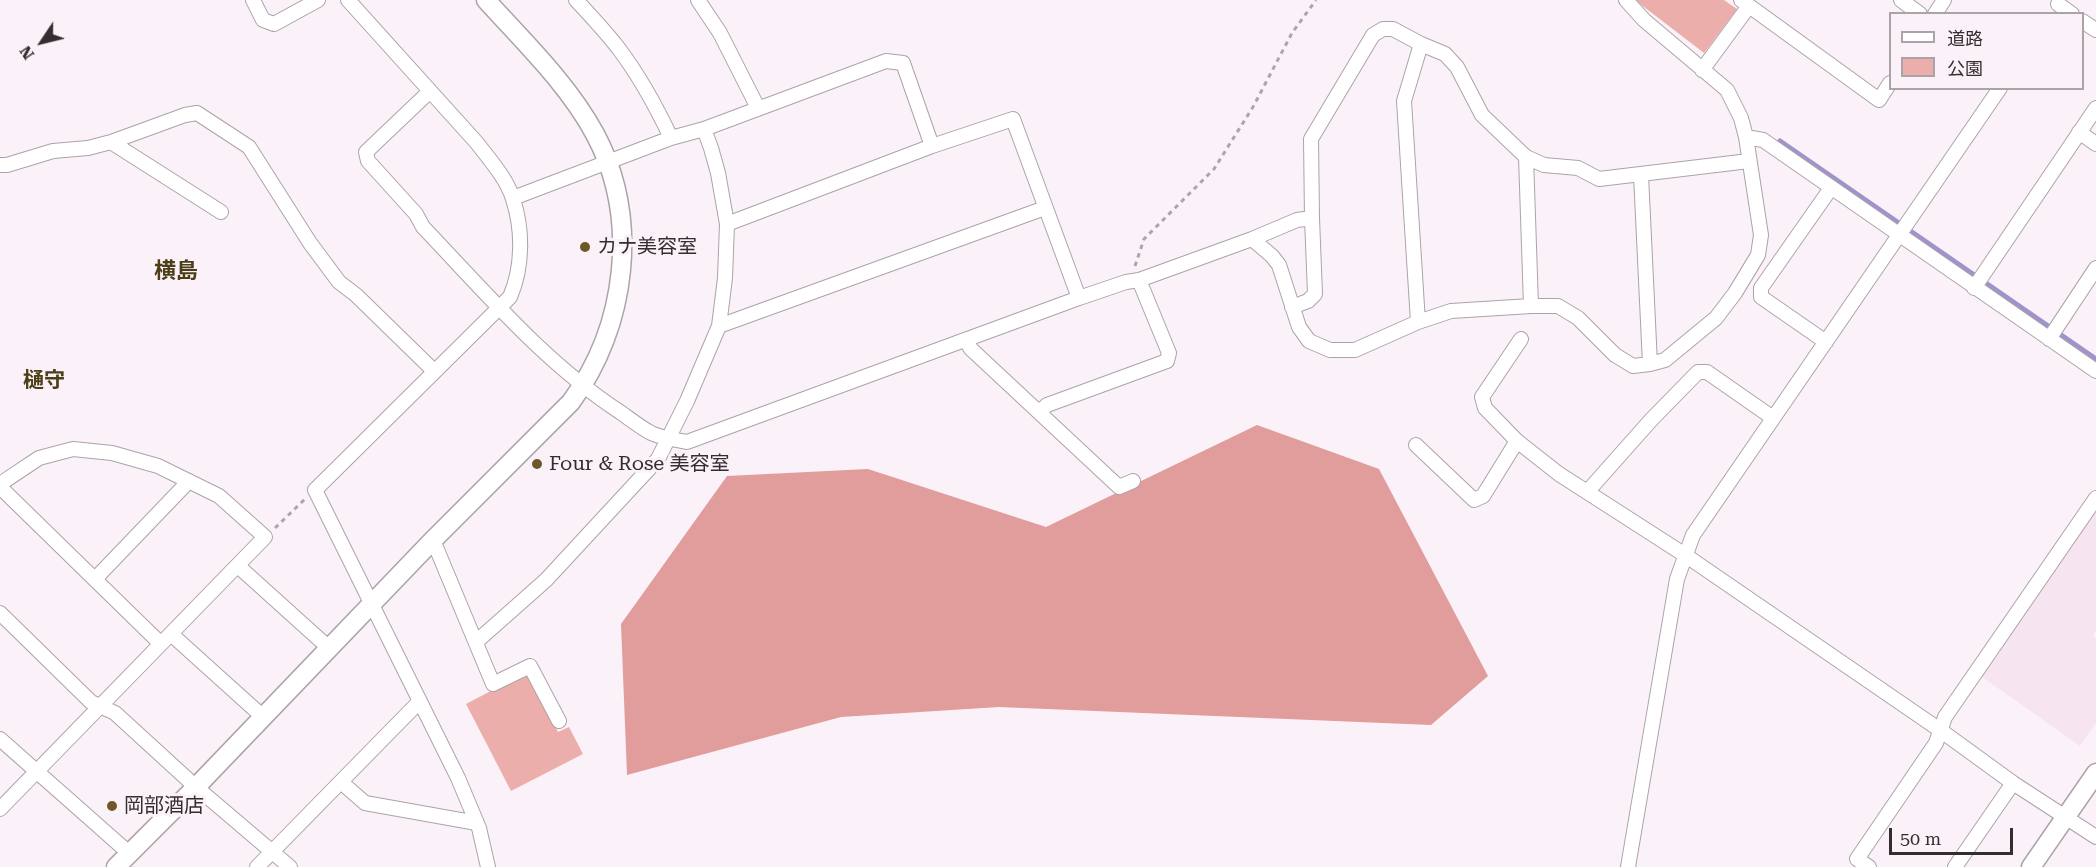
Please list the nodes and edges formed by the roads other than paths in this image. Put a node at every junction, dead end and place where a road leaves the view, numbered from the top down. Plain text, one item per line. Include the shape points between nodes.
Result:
1 (253, 0) edge
2 (318, 0) edge
3 (486, 0) edge
4 (576, 0) edge
5 (698, 0) edge
6 (1626, 0) edge
7 (1901, 0) edge
8 (354, 2) edge
9 (1745, 3) edge
10 (1917, 12) edge
11 (1421, 44) junction
12 (1702, 70) junction
13 (1889, 85) edge
14 (1999, 90) edge
15 (429, 92) junction
16 (758, 108) junction
17 (2096, 108) edge
18 (704, 129) junction
19 (2079, 132) junction
20 (1746, 137) junction
21 (671, 138) junction
22 (111, 142) junction
23 (2096, 144) edge
24 (932, 146) junction
25 (1526, 157) junction
26 (1749, 161) junction
27 (609, 163) junction
28 (0, 165) edge
29 (1641, 175) junction
30 (1831, 188) junction
31 (513, 198) junction
32 (1045, 208) junction
33 (220, 212) dead end
34 (1312, 218) junction
35 (727, 225) junction
36 (1899, 236) junction
37 (1252, 239) junction
38 (2096, 268) edge
39 (1139, 280) junction
40 (1974, 288) junction
41 (1079, 298) junction
42 (1531, 306) junction
43 (499, 307) junction
44 (1292, 307) junction
45 (1418, 322) junction
46 (719, 326) junction
47 (1521, 339) dead end
48 (2049, 339) junction
49 (966, 340) junction
50 (1826, 342) junction
51 (1650, 364) junction
52 (434, 371) junction
53 (2096, 371) edge
54 (583, 386) junction
55 (1039, 412) junction
56 (1773, 418) junction
57 (668, 439) junction
58 (1517, 441) junction
59 (1416, 445) dead end
60 (189, 481) junction
61 (1133, 481) dead end
62 (0, 485) edge
63 (1588, 491) junction
64 (2096, 498) edge
65 (433, 540) junction
66 (1684, 555) junction
67 (238, 566) junction
68 (95, 579) junction
69 (371, 605) junction
70 (0, 613) edge
71 (166, 639) junction
72 (476, 642) junction
73 (329, 648) junction
74 (419, 702) junction
75 (101, 706) junction
76 (262, 716) junction
77 (559, 721) dead end
78 (1940, 730) junction
79 (0, 739) edge
80 (37, 772) junction
81 (2096, 773) edge
82 (341, 782) junction
83 (2013, 783) junction
84 (196, 787) junction
85 (0, 809) edge
86 (2066, 817) junction
87 (477, 823) junction
88 (2096, 837) edge
89 (273, 851) junction
90 (129, 853) junction
91 (116, 867) edge
92 (257, 867) edge
93 (290, 867) edge
94 (488, 867) edge
95 (1628, 867) edge
96 (1869, 867) edge
97 (1955, 867) edge
98 (2031, 867) edge

1 - 2 street via 263,20 274,24
3 - 27 street via 575,102
4 - 21 street via 639,77
5 - 16 street via 720,33
6 - 12 street
7 - 10 street
8 - 15 street
9 - 12 street
9 - 13 street via 1879,100
11 - 25 street via 1445,54 1457,67 1482,115
11 - 34 street via 1393,29 1373,34 1311,139
11 - 45 street via 1404,101
12 - 20 street via 1727,90
14 - 36 street
15 - 31 street via 495,166
15 - 43 street via 366,152 368,160 423,227
16 - 18 street
16 - 24 street via 886,61 903,63
17 - 19 street
18 - 21 street
18 - 35 street via 718,173
19 - 23 street
19 - 40 street
20 - 26 street
20 - 30 street via 1763,140
21 - 27 street
22 - 28 street
22 - 33 street
22 - 52 street via 197,113 249,147 339,282
24 - 32 street via 1013,119
24 - 35 street
25 - 29 street via 1544,165 1578,168 1599,179
25 - 42 street
26 - 29 street
26 - 51 street via 1761,236 1758,255 1716,318 1665,360
27 - 31 street
27 - 54 street via 623,242 620,285 610,326
29 - 51 street
30 - 36 street
30 - 50 street via 1761,288 1761,297
31 - 43 street via 520,241 518,281
32 - 41 street
32 - 46 street
34 - 37 street via 1297,220
34 - 44 street via 1315,294 1308,302
35 - 46 street
36 - 40 street
36 - 50 street
37 - 39 street
37 - 44 street via 1279,265
38 - 48 street
39 - 41 street
39 - 55 street via 1169,353 1167,361 1047,405
40 - 48 street
41 - 49 street
42 - 45 street via 1451,311
42 - 51 street via 1558,306 1578,318 1615,355 1633,366
43 - 52 street
43 - 54 street
44 - 45 street via 1299,327 1310,341 1330,350 1354,350
46 - 57 street
47 - 58 street via 1482,398 1485,408
48 - 53 street
49 - 55 street
49 - 57 street via 687,441
50 - 56 street
52 - 69 street via 315,490
54 - 57 street via 652,433
54 - 65 street
55 - 61 street via 1119,487
56 - 63 street via 1707,372 1698,372
56 - 66 street via 1693,535
57 - 72 street via 658,459 546,580
58 - 59 street via 1483,496 1474,500
58 - 63 street
60 - 62 street via 158,466 112,453 73,449 39,458
60 - 67 street via 219,496 265,537
60 - 68 street
62 - 68 street
63 - 66 street
64 - 78 street via 1945,717
65 - 69 street
65 - 72 street
66 - 78 street
66 - 95 street
67 - 71 street
67 - 73 street
68 - 71 street
69 - 73 street
69 - 74 street
70 - 75 street via 91,702
71 - 75 street
71 - 76 street
72 - 77 street via 493,684 530,666
73 - 76 street
74 - 82 street
74 - 87 street
75 - 80 street
75 - 84 street via 115,713
76 - 84 street
78 - 83 street
78 - 96 street via 1936,743 1857,859
79 - 80 street
80 - 85 street
80 - 90 street
81 - 86 street
82 - 87 street via 365,803
82 - 89 street
83 - 86 street
83 - 97 street
84 - 89 street
84 - 90 street
86 - 88 street
86 - 98 street
87 - 94 street
89 - 92 street
89 - 93 street
90 - 91 street

